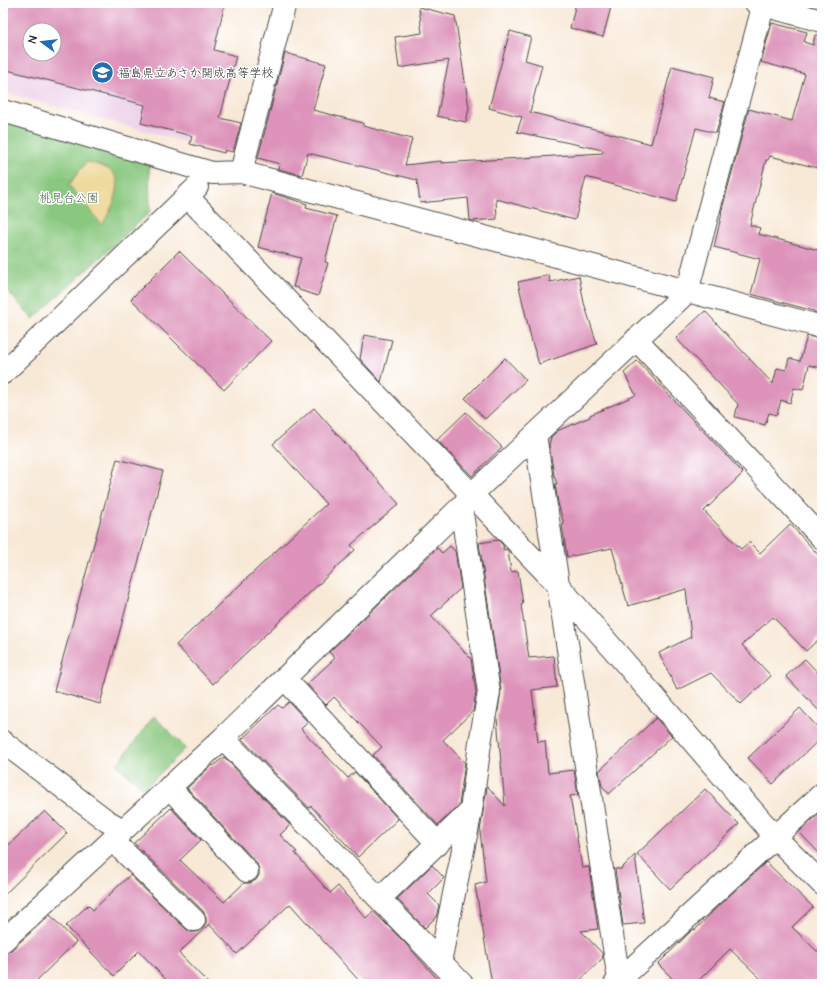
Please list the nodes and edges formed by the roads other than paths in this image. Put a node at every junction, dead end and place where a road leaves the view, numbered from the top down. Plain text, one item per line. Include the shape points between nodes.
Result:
1 (285, 3) edge
2 (761, 4) edge
3 (822, 21) edge
4 (3, 111) edge
5 (241, 172) junction
6 (212, 173) junction
7 (187, 196) junction
8 (687, 292) junction
9 (822, 327) edge
10 (636, 339) junction
11 (3, 373) edge
12 (535, 435) junction
13 (467, 501) junction
14 (822, 538) edge
15 (558, 585) junction
16 (284, 678) junction
17 (223, 738) junction
18 (3, 742) edge
19 (169, 787) junction
20 (822, 794) edge
21 (472, 811) junction
22 (117, 835) junction
23 (776, 838) junction
24 (438, 844) junction
25 (247, 871) dead end
26 (822, 884) edge
27 (380, 898) junction
28 (194, 920) dead end
29 (3, 941) edge
30 (440, 962) junction
31 (619, 983) edge
32 (462, 984) edge

1 - 5 street
2 - 3 street
2 - 8 street
4 - 6 street
5 - 6 street
5 - 8 street
6 - 7 street
7 - 11 street
7 - 13 street
8 - 9 street
8 - 10 street
10 - 12 street
10 - 14 street
12 - 13 street
12 - 15 street
13 - 15 street
13 - 16 street
13 - 21 street via 489,692
15 - 23 street
15 - 31 street
16 - 17 street
16 - 24 street
17 - 19 street
17 - 27 street
18 - 22 street via 107,821
19 - 22 street
19 - 25 street
20 - 23 street
21 - 24 street
21 - 30 street
22 - 28 street
22 - 29 street
23 - 26 street
23 - 31 street
24 - 27 street
27 - 30 street
30 - 32 street

